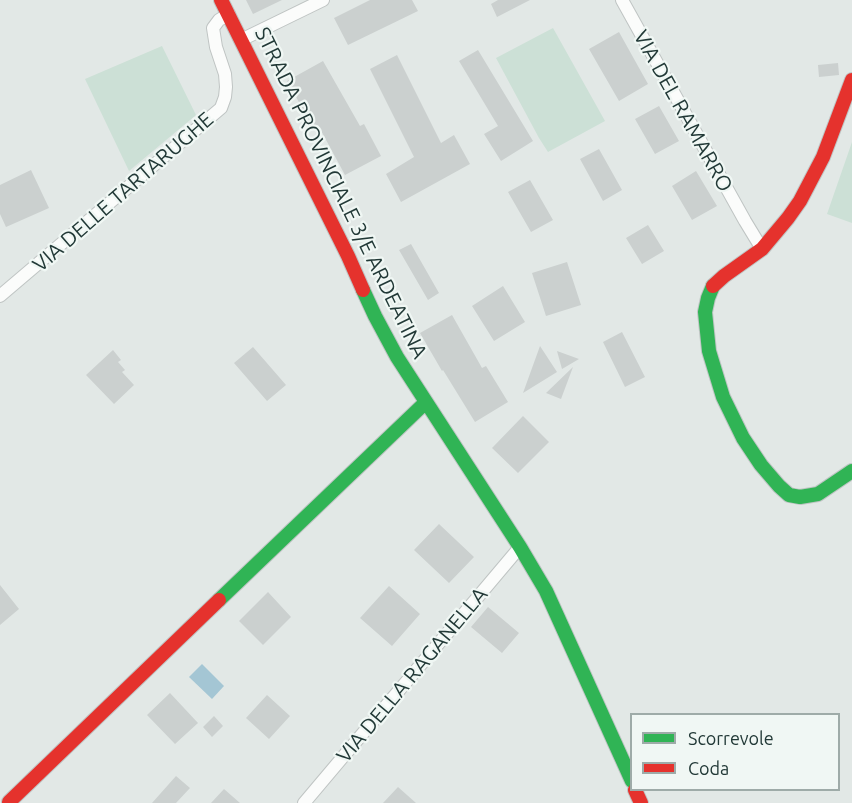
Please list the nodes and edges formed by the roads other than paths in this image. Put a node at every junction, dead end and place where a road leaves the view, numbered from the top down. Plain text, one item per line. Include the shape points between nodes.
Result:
1 (221, 0) edge
2 (323, 0) edge
3 (622, 0) edge
4 (229, 14) junction
5 (241, 40) junction
6 (852, 80) edge
7 (762, 249) junction
8 (0, 296) edge
9 (426, 402) junction
10 (852, 471) edge
11 (520, 547) junction
12 (630, 777) edge
13 (6, 800) edge
14 (304, 803) edge

1 - 4 street, STRADA PROVINCIALE 3/E ARDEATINA
2 - 5 street
3 - 7 street, VIA DEL RAMARRO
4 - 5 street, STRADA PROVINCIALE 3/E ARDEATINA
4 - 8 street, VIA DELLE TARTARUGHE via 213,28 225,74 221,108
5 - 9 street, STRADA PROVINCIALE 3/E ARDEATINA via 375,316
6 - 7 street via 823,157 800,201
7 - 10 street via 718,281 708,298 705,312 709,351 723,397 752,451 789,495 818,494
9 - 11 street, STRADA PROVINCIALE 3/E ARDEATINA
9 - 13 street
11 - 12 street, STRADA PROVINCIALE 3/E ARDEATINA via 550,601
11 - 14 street, VIA DELLA RAGANELLA

